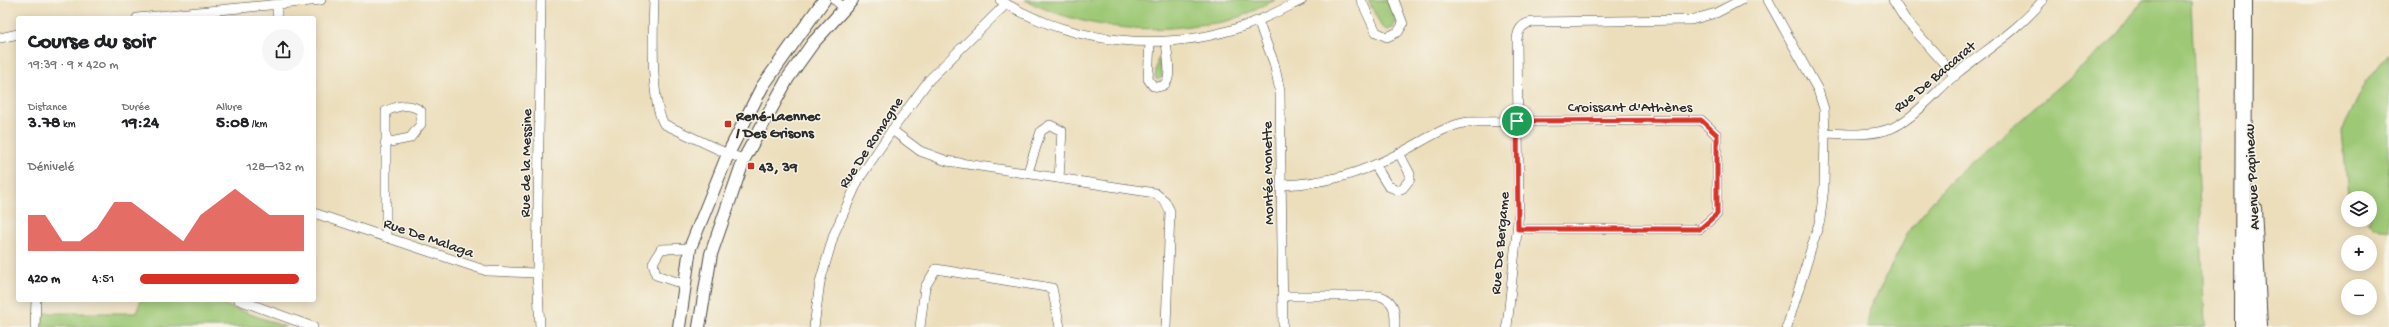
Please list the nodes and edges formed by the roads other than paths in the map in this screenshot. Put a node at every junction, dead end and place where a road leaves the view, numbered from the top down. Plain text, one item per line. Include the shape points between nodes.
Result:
1 (321, 0) edge
2 (541, 0) edge
3 (654, 0) edge
4 (824, 0) edge
5 (1302, 0) edge
6 (1361, 0) edge
7 (1394, 0) edge
8 (1741, 0) edge
9 (1768, 0) edge
10 (1893, 0) edge
11 (2043, 0) edge
12 (2244, 0) edge
13 (844, 2) edge
14 (1003, 2) edge
15 (277, 4) junction
16 (160, 16) edge
17 (277, 16) edge
18 (1258, 21) junction
19 (2242, 26) junction
20 (16, 34) edge
21 (0, 38) edge
22 (1150, 42) junction
23 (1166, 42) junction
24 (1955, 76) junction
25 (1517, 121) junction
26 (892, 130) junction
27 (1826, 133) junction
28 (385, 144) junction
29 (1399, 153) junction
30 (728, 154) junction
31 (744, 159) junction
32 (1375, 165) junction
33 (1028, 172) junction
34 (1059, 178) junction
35 (1281, 185) junction
36 (316, 214) edge
37 (1518, 229) junction
38 (386, 237) junction
39 (690, 248) junction
40 (538, 274) junction
41 (686, 285) junction
42 (1282, 296) junction
43 (36, 302) edge
44 (247, 302) edge
45 (35, 327) edge
46 (313, 327) edge
47 (540, 327) edge
48 (679, 327) edge
49 (699, 327) edge
50 (814, 327) edge
51 (920, 327) edge
52 (1060, 327) edge
53 (1166, 327) edge
54 (1283, 327) edge
55 (1395, 327) edge
56 (1507, 327) edge
57 (1787, 327) edge
58 (2244, 327) edge
59 (2259, 327) edge

1 - 15 street
2 - 40 street, Rue de la Messine
3 - 30 street via 656,96 659,117 664,124
4 - 30 street via 762,87
5 - 18 street
6 - 7 street via 1376,32 1385,37 1396,33 1403,26 1403,18
8 - 25 street, Rue De Bergame via 1716,13 1691,20 1533,22 1523,25 1517,39
9 - 27 street via 1818,90 1824,109
10 - 24 street via 1905,19
11 - 24 street, Rue De Baccarat via 2032,14
12 - 19 highway, Avenue Papineau
13 - 31 street via 788,78
14 - 22 street via 1043,21 1086,35
14 - 26 street, Rue De Romagne via 929,80
15 - 16 street
15 - 17 street
18 - 23 street via 1206,36
18 - 35 street, Montée Monette via 1279,84
19 - 58 highway, Avenue Papineau
19 - 59 highway, Avenue Papineau
20 - 21 street
22 - 23 street
22 - 23 street via 1148,79 1151,84 1158,87 1166,84 1169,79
24 - 27 street, Rue De Baccarat via 1893,127 1853,134
25 - 29 street, Croissant d'Athènes via 1458,124
25 - 37 street, Rue De Bergame
25 - 37 street, Croissant d'Athènes via 1701,120 1717,135 1717,214 1700,229
26 - 33 street via 920,151 947,161
26 - 50 street, Rue De Romagne via 860,179 834,234 820,282
27 - 57 street via 1820,220
28 - 28 street via 386,111 400,105 414,106 420,110 421,124 410,138
28 - 38 street
29 - 32 street, Croissant d'Athènes
29 - 32 street via 1410,174 1410,179 1403,188 1398,190 1388,186
30 - 31 street
30 - 39 street
31 - 49 street via 711,254
32 - 35 street, Croissant d'Athènes via 1332,181
33 - 34 street
33 - 34 street via 1041,131 1050,125 1062,131
34 - 53 street via 1155,193 1165,201 1170,211
35 - 42 street, Montée Monette
36 - 38 street, Rue De Malaga
37 - 56 street, Rue De Bergame
38 - 40 street, Rue De Malaga via 487,272
39 - 41 street
39 - 41 street via 661,249 653,263 656,275
40 - 47 street, Rue de la Messine
41 - 48 street
42 - 54 street, Montée Monette
42 - 55 street via 1380,296 1389,300 1394,307
43 - 45 street
44 - 46 street
51 - 52 street via 925,287 936,269 1052,288

